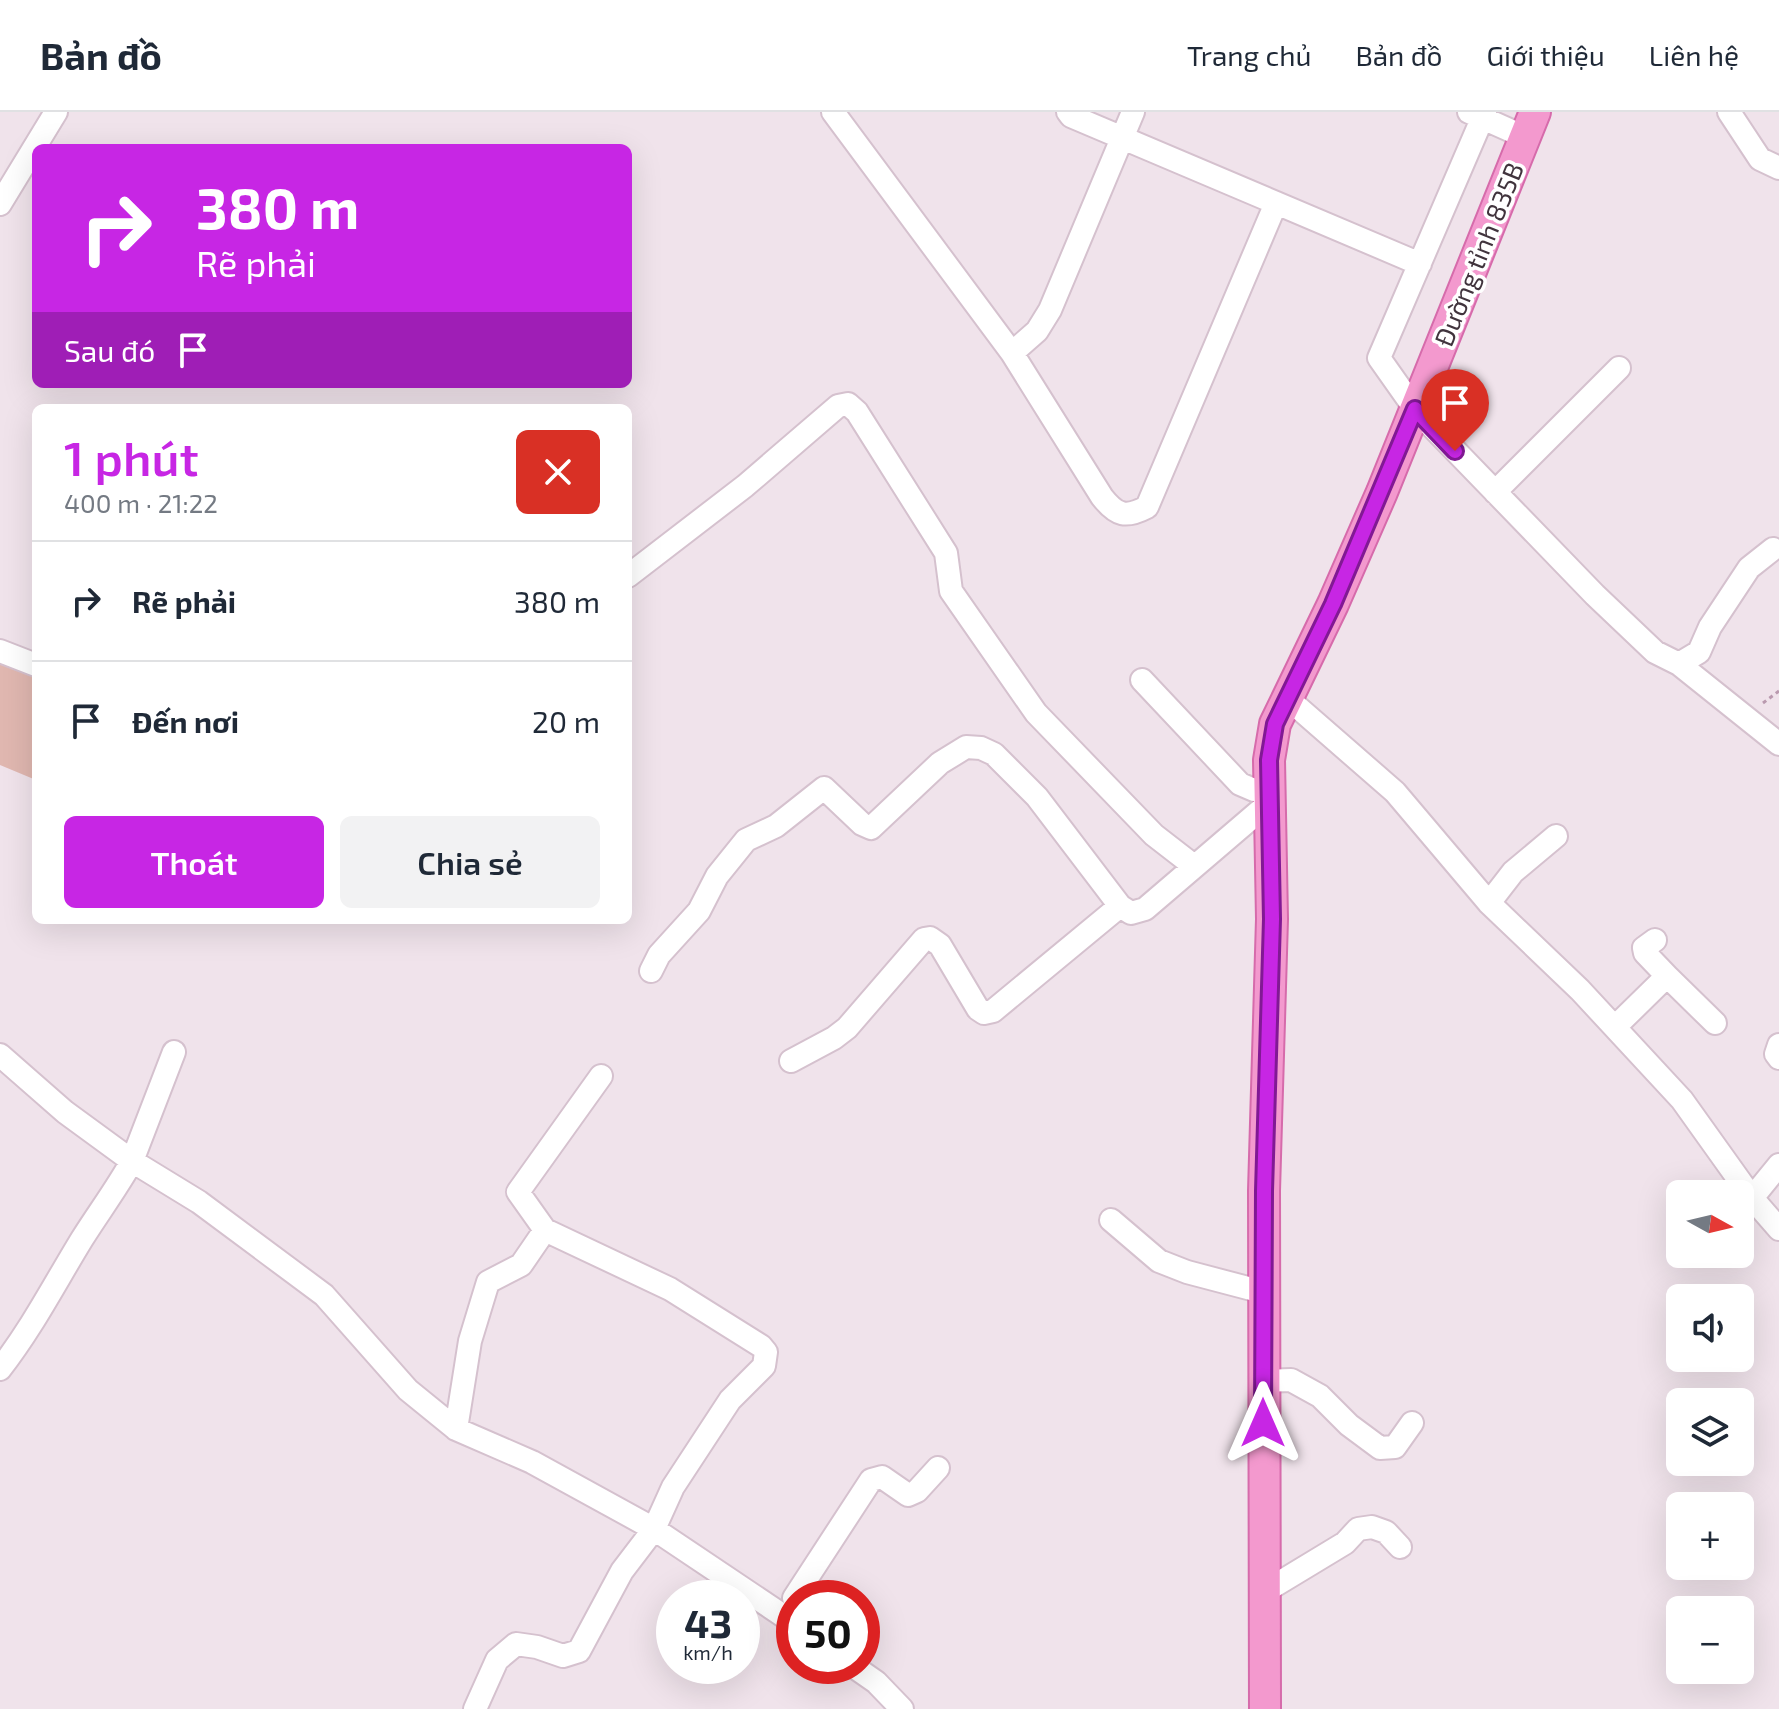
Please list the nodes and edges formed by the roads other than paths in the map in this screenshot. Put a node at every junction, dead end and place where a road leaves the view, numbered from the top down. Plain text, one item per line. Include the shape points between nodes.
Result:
1 (56, 112) edge
2 (833, 112) edge
3 (1068, 112) edge
4 (1133, 112) edge
5 (1729, 112) edge
6 (1479, 114) edge
7 (1530, 125) edge
8 (1122, 139) junction
9 (37, 144) edge
10 (32, 151) edge
11 (1779, 168) edge
12 (1276, 203) junction
13 (0, 204) edge
14 (1420, 264) junction
15 (1012, 353) junction
16 (1619, 368) dead end
17 (1415, 409) junction
18 (1495, 492) junction
19 (1773, 549) dead end
20 (632, 573) edge
21 (0, 651) edge
22 (32, 663) edge
23 (1679, 664) junction
24 (1142, 680) dead end
25 (1286, 697) junction
26 (1779, 744) edge
27 (1270, 794) junction
28 (1556, 836) dead end
29 (1194, 866) junction
30 (1489, 903) junction
31 (1120, 906) junction
32 (1655, 940) dead end
33 (651, 971) dead end
34 (1667, 976) junction
35 (1715, 1023) dead end
36 (1615, 1027) junction
37 (1779, 1045) edge
38 (174, 1052) dead end
39 (0, 1055) edge
40 (1779, 1058) edge
41 (791, 1061) dead end
42 (601, 1076) dead end
43 (132, 1161) junction
44 (1779, 1165) edge
45 (1739, 1180) edge
46 (1754, 1196) edge
47 (1754, 1200) edge
48 (1111, 1220) dead end
49 (1779, 1229) edge
50 (545, 1230) junction
51 (1263, 1292) junction
52 (0, 1369) edge
53 (1263, 1381) junction
54 (1412, 1423) dead end
55 (456, 1429) junction
56 (938, 1468) dead end
57 (654, 1529) junction
58 (1400, 1547) dead end
59 (808, 1580) edge
60 (1264, 1592) junction
61 (776, 1599) edge
62 (878, 1684) edge
63 (475, 1709) edge
64 (902, 1709) edge
65 (1265, 1709) edge

1 - 9 street
2 - 15 street
3 - 8 street
4 - 8 street
5 - 11 street via 1760,159
6 - 7 street
6 - 14 street
7 - 17 main road, Đường tỉnh 835B
8 - 12 street
8 - 15 street via 1050,310 1037,331
10 - 13 street
12 - 14 street
12 - 15 street via 1147,507 1134,514 1112,510
14 - 17 street via 1379,358
16 - 18 street
17 - 18 street
17 - 25 main road, Đường tỉnh 835B via 1333,604
18 - 23 street via 1655,652
19 - 23 street via 1749,568 1699,652
20 - 29 street via 838,406 848,404 946,553 951,591 1036,713 1154,835
21 - 22 street
23 - 26 street
24 - 27 street via 1240,784
25 - 27 main road, Đường tỉnh 835B via 1269,760
25 - 30 street via 1395,792
27 - 29 street
27 - 51 main road, Đường tỉnh 835B
28 - 30 street via 1513,872
29 - 31 street via 1145,909 1131,913
30 - 36 street
31 - 33 street via 1037,797 994,754 966,747 940,763 871,828 824,788 776,826 746,840
31 - 41 street via 984,1013 940,945 924,939 847,1028
32 - 34 street via 1645,953
34 - 35 street
34 - 36 street
36 - 45 street via 1682,1100
37 - 40 street
38 - 43 street
39 - 43 street
42 - 50 street via 518,1192
43 - 52 street
43 - 55 street via 199,1202 324,1295 408,1390
44 - 46 street
47 - 49 street
48 - 51 street via 1159,1261
50 - 55 street via 521,1265 488,1282 470,1341
50 - 57 street via 670,1289 766,1352 764,1366 730,1400 673,1487
51 - 53 main road, Đường tỉnh 835B
53 - 54 street via 1291,1380 1320,1396 1380,1448 1395,1447
53 - 60 main road, Đường tỉnh 835B
55 - 57 street via 532,1462
56 - 59 street via 908,1495 882,1477 871,1480
57 - 61 street
57 - 63 street via 622,1571 579,1651 563,1656 516,1644 497,1660
58 - 60 street via 1386,1532 1358,1529 1345,1543
60 - 65 main road, Đường tỉnh 835B
62 - 64 street

